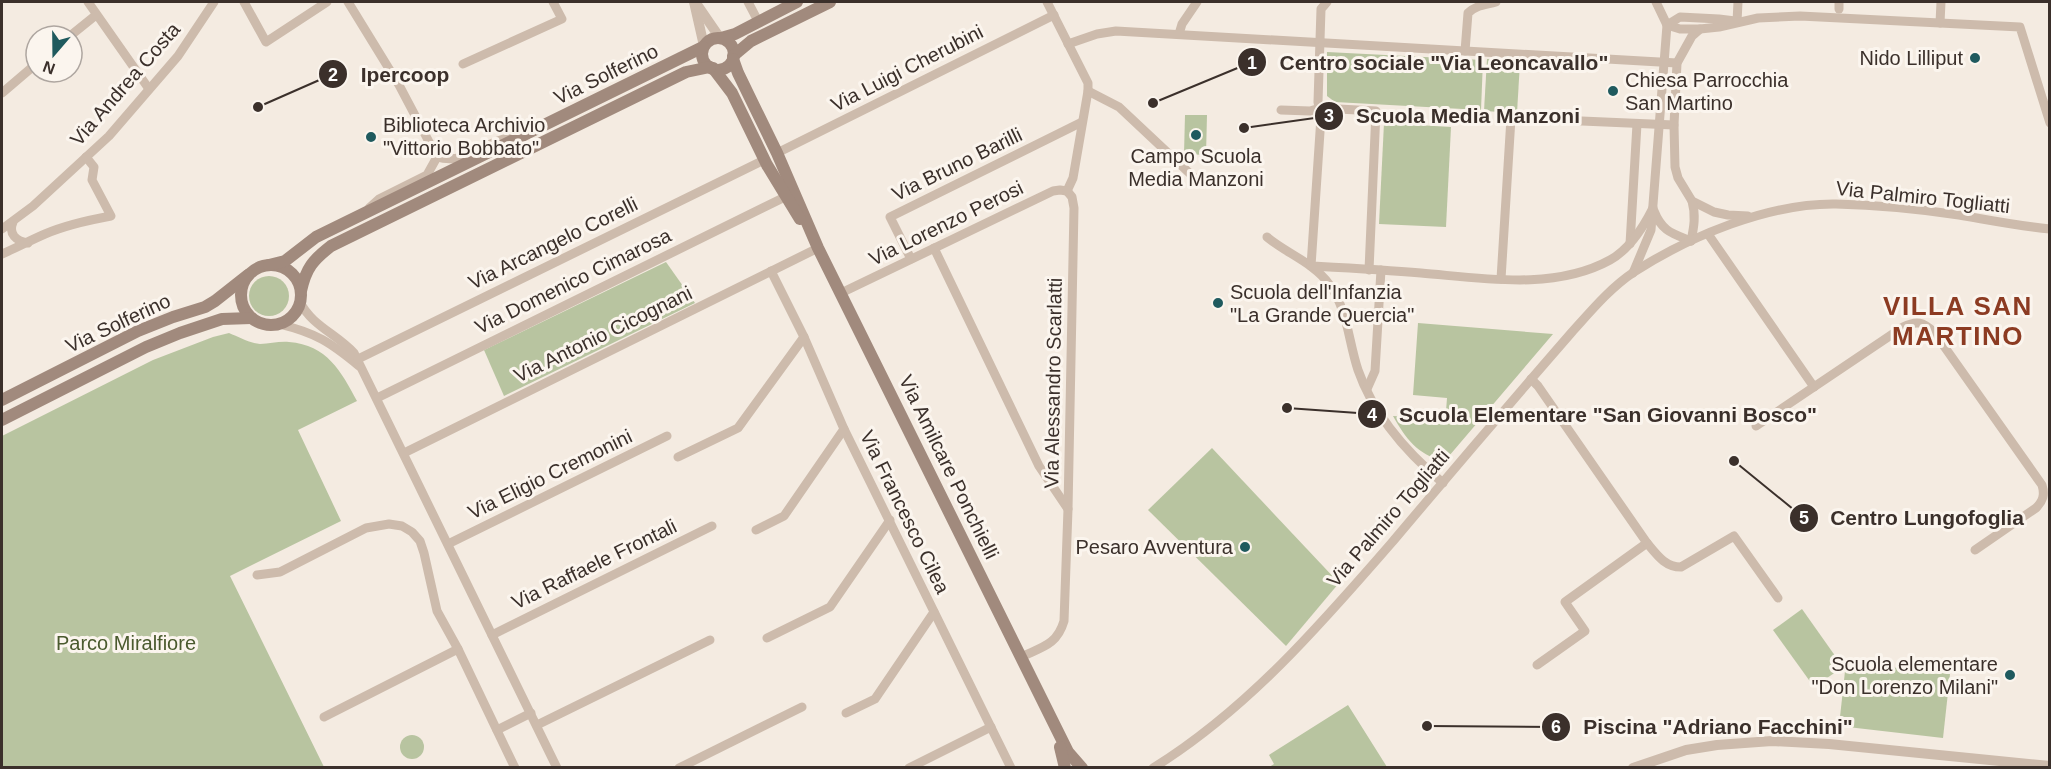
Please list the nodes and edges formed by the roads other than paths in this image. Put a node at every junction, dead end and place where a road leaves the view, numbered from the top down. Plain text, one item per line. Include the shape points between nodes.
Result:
1 (88, 2) edge
2 (214, 2) edge
3 (244, 2) edge
4 (321, 2) edge
5 (348, 2) edge
6 (553, 2) edge
7 (694, 2) edge
8 (748, 2) edge
9 (797, 2) edge
10 (830, 2) edge
11 (1047, 2) edge
12 (1197, 2) edge
13 (1327, 2) edge
14 (1496, 2) edge
15 (1656, 2) edge
16 (1738, 2) edge
17 (1941, 2) edge
18 (96, 15) junction
19 (1053, 15) junction
20 (758, 21) junction
21 (1737, 22) junction
22 (1940, 23) junction
23 (84, 25) edge
24 (1667, 25) junction
25 (1700, 29) junction
26 (1179, 34) junction
27 (720, 38) junction
28 (1319, 42) junction
29 (1068, 44) junction
30 (703, 46) junction
31 (1465, 51) junction
32 (733, 57) junction
33 (1664, 63) junction
34 (1677, 63) junction
35 (463, 64) dead end
36 (711, 68) junction
37 (24, 74) edge
38 (149, 89) junction
39 (1088, 91) junction
40 (2, 93) edge
41 (1320, 108) junction
42 (1281, 110) dead end
43 (1082, 122) junction
44 (2049, 123) edge
45 (1637, 124) junction
46 (1659, 125) junction
47 (1674, 125) junction
48 (525, 136) junction
49 (777, 153) junction
50 (86, 157) junction
51 (437, 157) junction
52 (764, 160) junction
53 (1200, 183) dead end
54 (1067, 191) junction
55 (785, 197) junction
56 (1692, 201) junction
57 (1653, 208) junction
58 (359, 216) junction
59 (1753, 216) junction
60 (13, 222) junction
61 (2049, 229) edge
62 (2, 230) edge
63 (1708, 234) junction
64 (1267, 237) dead end
65 (1691, 241) junction
66 (28, 243) junction
67 (1630, 244) junction
68 (818, 248) junction
69 (934, 248) junction
70 (2, 254) edge
71 (911, 259) junction
72 (269, 265) junction
73 (1311, 266) junction
74 (1353, 269) junction
75 (1370, 270) junction
76 (1381, 270) junction
77 (771, 271) junction
78 (1633, 273) junction
79 (248, 275) junction
80 (1501, 279) junction
81 (1327, 281) junction
82 (841, 293) junction
83 (301, 296) junction
84 (251, 318) junction
85 (279, 324) junction
86 (804, 337) junction
87 (359, 362) junction
88 (1531, 379) junction
89 (1814, 387) junction
90 (1367, 389) junction
91 (377, 398) junction
92 (2, 400) edge
93 (2, 420) edge
94 (1756, 426) dead end
95 (844, 429) junction
96 (667, 436) dead end
97 (404, 453) junction
98 (678, 457) dead end
99 (1443, 483) junction
100 (1068, 509) junction
101 (890, 520) junction
102 (712, 526) dead end
103 (756, 530) dead end
104 (1647, 543) junction
105 (448, 544) junction
106 (1975, 550) dead end
107 (257, 574) dead end
108 (1778, 598) dead end
109 (934, 612) junction
110 (492, 634) junction
111 (768, 638) dead end
112 (710, 640) dead end
113 (458, 649) junction
114 (1021, 657) junction
115 (1536, 665) dead end
116 (1043, 704) junction
117 (802, 707) dead end
118 (846, 712) dead end
119 (531, 713) junction
120 (324, 717) dead end
121 (537, 725) junction
122 (991, 727) junction
123 (497, 730) junction
124 (2049, 766) edge
125 (515, 768) edge
126 (557, 768) edge
127 (679, 768) edge
128 (909, 768) edge
129 (1011, 768) edge
130 (1065, 768) edge
131 (1082, 768) edge
132 (1153, 768) edge
133 (1633, 768) edge

1 - 18 street
2 - 38 street, Via Andrea Costa
3 - 4 street via 266,42
5 - 51 street
6 - 35 street via 562,19
7 - 27 street
7 - 30 street
8 - 20 street
9 - 20 main road, Via Solferino
10 - 32 main road, Via Solferino via 751,41
11 - 19 street
12 - 26 street
13 - 28 street via 1321,9
14 - 31 street via 1468,14
15 - 24 street
16 - 21 street
17 - 22 street
18 - 23 street
18 - 38 street
19 - 29 street
19 - 49 street, Via Luigi Cherubini
20 - 27 main road, Via Solferino
21 - 22 street via 1800,16
21 - 24 street via 1680,18
21 - 25 street
22 - 44 street via 2020,27
24 - 25 street
24 - 33 street
25 - 34 street
26 - 28 street
26 - 29 street via 1116,31
27 - 30 main road, Via Solferino via 710,39
27 - 32 main road via 732,46
28 - 31 street
28 - 41 street
29 - 39 street
30 - 36 main road via 702,56
30 - 48 main road, Via Solferino
31 - 33 street
32 - 36 main road, Via Solferino via 725,68
32 - 49 main road, Via Amilcare Ponchielli
33 - 34 street
33 - 46 street
34 - 47 street
36 - 52 main road, Via Amilcare Ponchielli via 732,93
36 - 83 main road, Via Solferino via 686,72 331,246 304,275
37 - 40 street
38 - 50 street, Via Andrea Costa
39 - 43 street
39 - 53 street via 1119,107
41 - 42 street
41 - 73 street
41 - 75 street via 1376,111
43 - 54 street via 1073,178
43 - 71 street, Via Bruno Barilli via 890,217
45 - 46 street
45 - 67 street
45 - 80 street via 1511,118
46 - 47 street
46 - 57 street
47 - 56 street via 1675,167
48 - 51 street via 501,138 459,160
48 - 58 main road, Via Solferino
49 - 68 main road, Via Amilcare Ponchielli
50 - 60 street, Via Andrea Costa
50 - 66 street via 94,167 92,180 111,216 79,222
51 - 58 street via 427,175 379,199
52 - 55 main road, Via Amilcare Ponchielli
52 - 87 street, Via Arcangelo Corelli
54 - 69 street, Via Lorenzo Perosi via 1053,191
54 - 100 street, Via Alessandro Scarlatti via 1074,208
55 - 68 main road, Via Amilcare Ponchielli
55 - 91 street, Via Domenico Cimarosa
56 - 59 street via 1714,212
56 - 65 street via 1695,224
57 - 65 street via 1666,231
57 - 67 street
57 - 78 street via 1652,230
58 - 72 main road, Via Solferino via 316,237 285,261
59 - 61 street, Via Palmiro Togliatti via 1848,205
59 - 63 street, Via Palmiro Togliatti
60 - 62 street, Via Andrea Costa
60 - 66 street via 13,235
63 - 65 street, Via Palmiro Togliatti
63 - 89 street
64 - 73 street
65 - 78 street, Via Palmiro Togliatti
66 - 70 street
67 - 80 street via 1610,260 1574,275
68 - 77 street, Via Antonio Cicognani
68 - 82 main road, Via Amilcare Ponchielli
69 - 71 street, Via Lorenzo Perosi
69 - 100 street via 1039,466
71 - 82 street, Via Lorenzo Perosi
72 - 79 main road, Via Solferino
72 - 83 main road via 286,269 298,282
73 - 74 street
73 - 81 street
74 - 75 street
74 - 81 street
75 - 76 street
76 - 80 street
76 - 90 street via 1375,371
77 - 86 street, Via Francesco Cilea
77 - 97 street, Via Antonio Cicognani
78 - 88 street, Via Palmiro Togliatti via 1599,303
79 - 84 main road via 240,292
79 - 92 main road, Via Solferino via 205,307 138,331
81 - 90 street via 1344,309
82 - 114 main road, Via Amilcare Ponchielli
83 - 85 main road, Via Solferino via 293,316
83 - 87 street via 304,310 311,318 348,345
84 - 85 main road, Via Solferino via 264,325
84 - 93 main road, Via Solferino via 222,319 180,333
85 - 87 street via 322,338
86 - 95 street, Via Francesco Cilea
86 - 98 street via 738,428
87 - 91 street
88 - 99 street, Via Palmiro Togliatti
88 - 104 street
89 - 94 street
89 - 106 street via 1908,325 1925,324 1935,332 2045,493 2036,508
90 - 99 street via 1398,440
91 - 97 street
95 - 101 street, Via Francesco Cilea
95 - 103 street via 784,516
96 - 105 street, Via Eligio Cremonini
97 - 105 street
99 - 132 street, Via Palmiro Togliatti via 1274,671 1197,739
100 - 114 street, Via Alessandro Scarlatti via 1064,621 1052,642
101 - 109 street, Via Francesco Cilea
101 - 111 street via 830,607
102 - 110 street, Via Raffaele Frontali
104 - 108 street via 1661,560 1681,567 1734,536
104 - 115 street via 1565,602 1585,631
105 - 110 street
107 - 113 street via 280,572 366,528 402,526 420,542 437,611
109 - 118 street via 874,699
109 - 122 street, Via Francesco Cilea
110 - 119 street
112 - 121 street
113 - 120 street
113 - 123 street
114 - 116 main road, Via Amilcare Ponchielli
116 - 130 main road, Via Amilcare Ponchielli
116 - 131 main road, Via Amilcare Ponchielli via 1068,752
117 - 127 street
119 - 121 street
119 - 123 street
121 - 126 street
122 - 128 street
122 - 129 street, Via Francesco Cilea
123 - 125 street
124 - 133 street via 1772,741 1686,750

